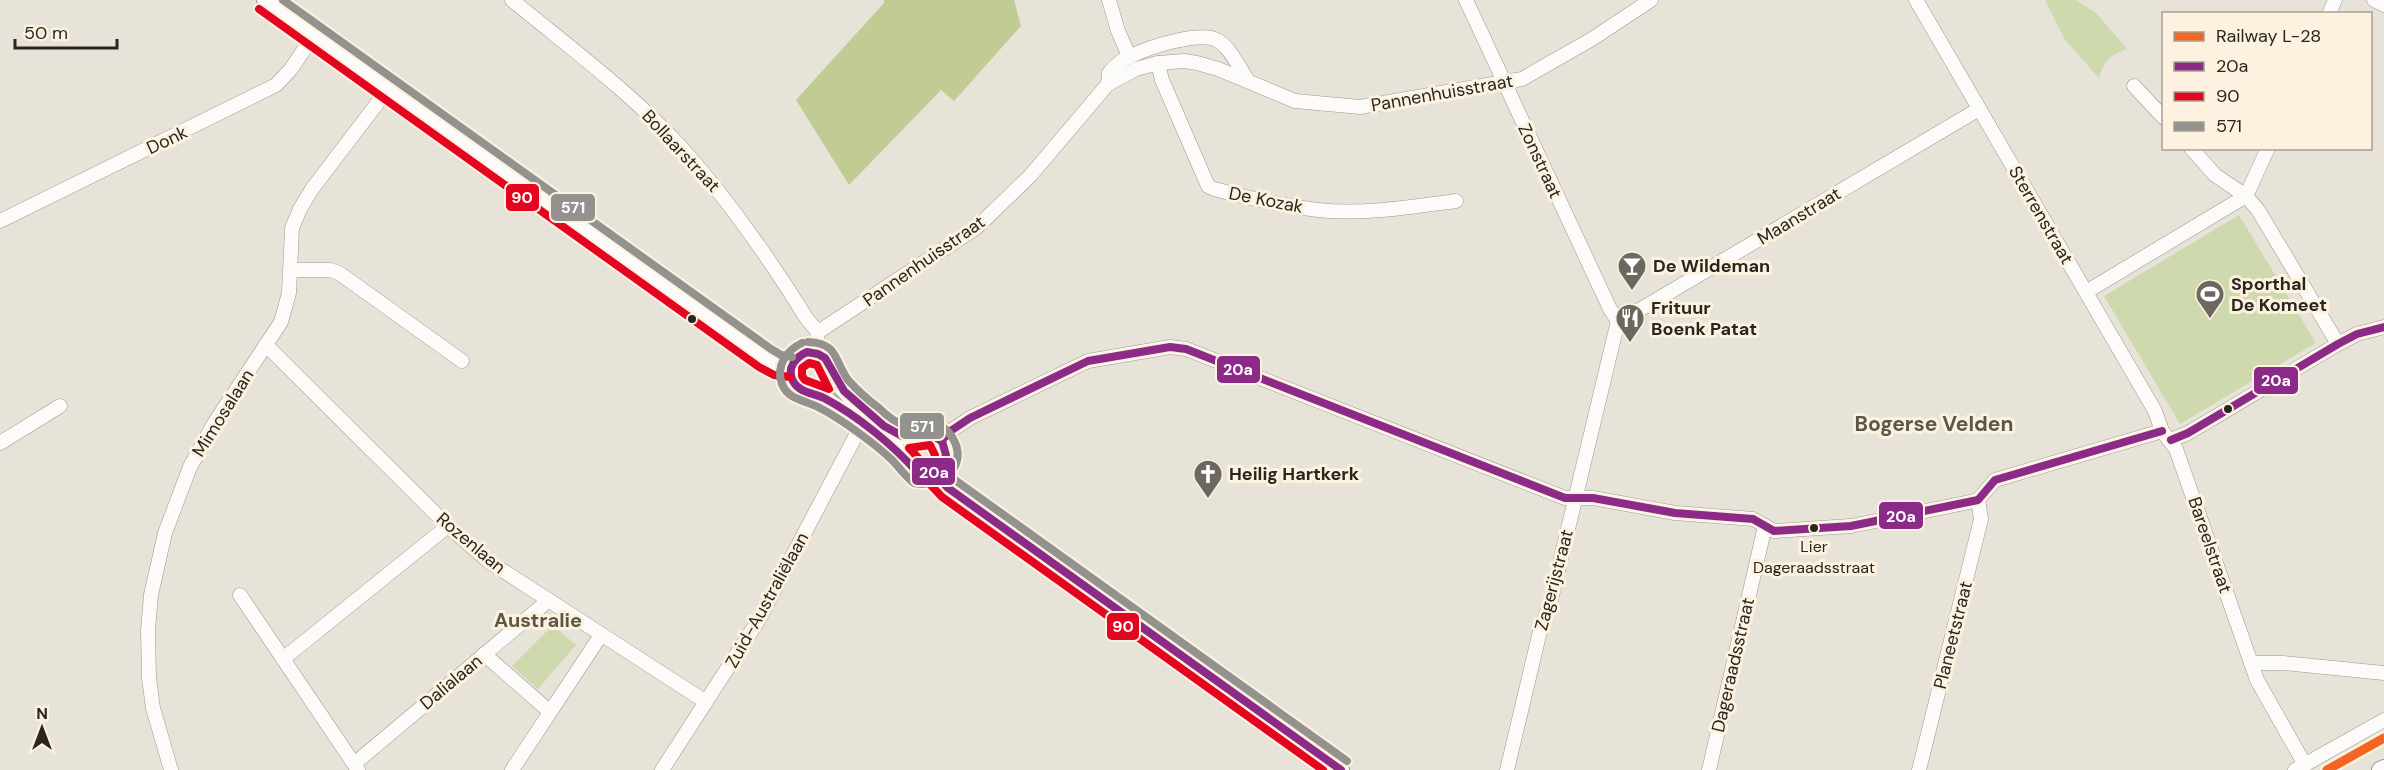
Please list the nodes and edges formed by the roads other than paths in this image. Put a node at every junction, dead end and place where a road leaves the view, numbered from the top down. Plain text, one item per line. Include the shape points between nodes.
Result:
1 (265, 0) edge
2 (512, 0) edge
3 (1109, 0) edge
4 (1466, 0) edge
5 (1651, 0) edge
6 (1916, 0) edge
7 (2374, 0) edge
8 (2384, 5) edge
9 (314, 35) junction
10 (1129, 56) junction
11 (1158, 63) junction
12 (1249, 83) junction
13 (1503, 83) junction
14 (1108, 84) junction
15 (2134, 86) dead end
16 (389, 88) junction
17 (1979, 110) junction
18 (2162, 117) edge
19 (2193, 150) edge
20 (2267, 150) edge
21 (2246, 196) junction
22 (1456, 201) dead end
23 (0, 221) edge
24 (292, 270) junction
25 (2086, 292) junction
26 (1618, 321) junction
27 (2384, 327) edge
28 (818, 332) junction
29 (2338, 344) junction
30 (266, 345) junction
31 (815, 352) junction
32 (462, 361) dead end
33 (792, 367) junction
34 (60, 406) dead end
35 (862, 424) junction
36 (2166, 435) junction
37 (941, 441) junction
38 (0, 443) edge
39 (934, 473) junction
40 (1575, 499) junction
41 (1978, 500) junction
42 (448, 526) junction
43 (1765, 526) junction
44 (240, 595) dead end
45 (549, 600) junction
46 (601, 634) junction
47 (484, 654) junction
48 (283, 659) junction
49 (2251, 663) junction
50 (2384, 673) edge
51 (706, 702) junction
52 (550, 712) junction
53 (2384, 720) edge
54 (356, 767) edge
55 (2300, 768) edge
56 (171, 770) edge
57 (512, 770) edge
58 (662, 770) edge
59 (1341, 770) edge
60 (1507, 770) edge
61 (1709, 770) edge
62 (1919, 770) edge

1 - 9 street
2 - 28 street, Bollaarstraat via 632,99 680,146 741,219
3 - 10 street
4 - 13 street, Zonstraat
5 - 13 street, Pannenhuisstraat via 1522,79
6 - 17 street, Sterrenstraat
7 - 8 street
9 - 16 street
9 - 23 street, Donk via 276,85
10 - 12 street, Pannenhuisstraat via 1181,40 1216,39
10 - 14 street, Pannenhuisstraat via 1109,73
11 - 12 street, Pannenhuisstraat via 1197,63
11 - 14 street, Pannenhuisstraat
11 - 22 street, De Kozak via 1209,186 1214,189 1259,201 1320,210 1359,211
12 - 13 street, Pannenhuisstraat via 1295,101 1360,107
13 - 26 street, Zonstraat
14 - 28 street, Pannenhuisstraat via 1030,176 976,228
15 - 18 street
16 - 24 street, Mimosalaan via 300,209 292,228
16 - 33 street via 765,358
17 - 25 street, Sterrenstraat
17 - 26 street, Maanstraat
19 - 21 street via 2215,175
20 - 21 street
21 - 25 street
21 - 29 street
24 - 30 street, Mimosalaan via 285,312
24 - 32 street via 339,273
25 - 36 street, Sterrenstraat
26 - 40 street, Zagerijstraat
27 - 29 street
28 - 31 street
29 - 36 street via 2188,433
30 - 42 street, Rozenlaan
30 - 56 street, Mimosalaan via 190,467 155,570 148,630 150,686
31 - 33 street via 797,357
31 - 37 street via 826,358 840,386 890,430 905,438 926,434
33 - 35 street via 792,381 800,389 824,398
34 - 38 street
35 - 39 street via 898,451 913,470
35 - 51 street, Zuid-Australiëlaan via 758,621
36 - 41 street via 1995,480
36 - 49 street, Bareelstraat via 2176,449
37 - 39 street via 946,458
37 - 40 street via 970,418 1088,361 1170,346
39 - 59 street via 948,488
40 - 43 street via 1593,498 1675,513 1753,519
40 - 60 street, Zagerijstraat
41 - 43 street via 1851,526 1774,531
41 - 62 street, Planeetstraat via 1981,519
42 - 45 street, Rozenlaan via 489,561
42 - 48 street
43 - 61 street, Dageraadsstraat
44 - 48 street
45 - 46 street, Rozenlaan
45 - 47 street, Dalialaan
46 - 51 street, Rozenlaan
46 - 52 street
47 - 52 street
47 - 54 street, Dalialaan
48 - 54 street
49 - 50 street
49 - 55 street, Bareelstraat
51 - 58 street, Zuid-Australiëlaan
52 - 57 street
53 - 55 street

